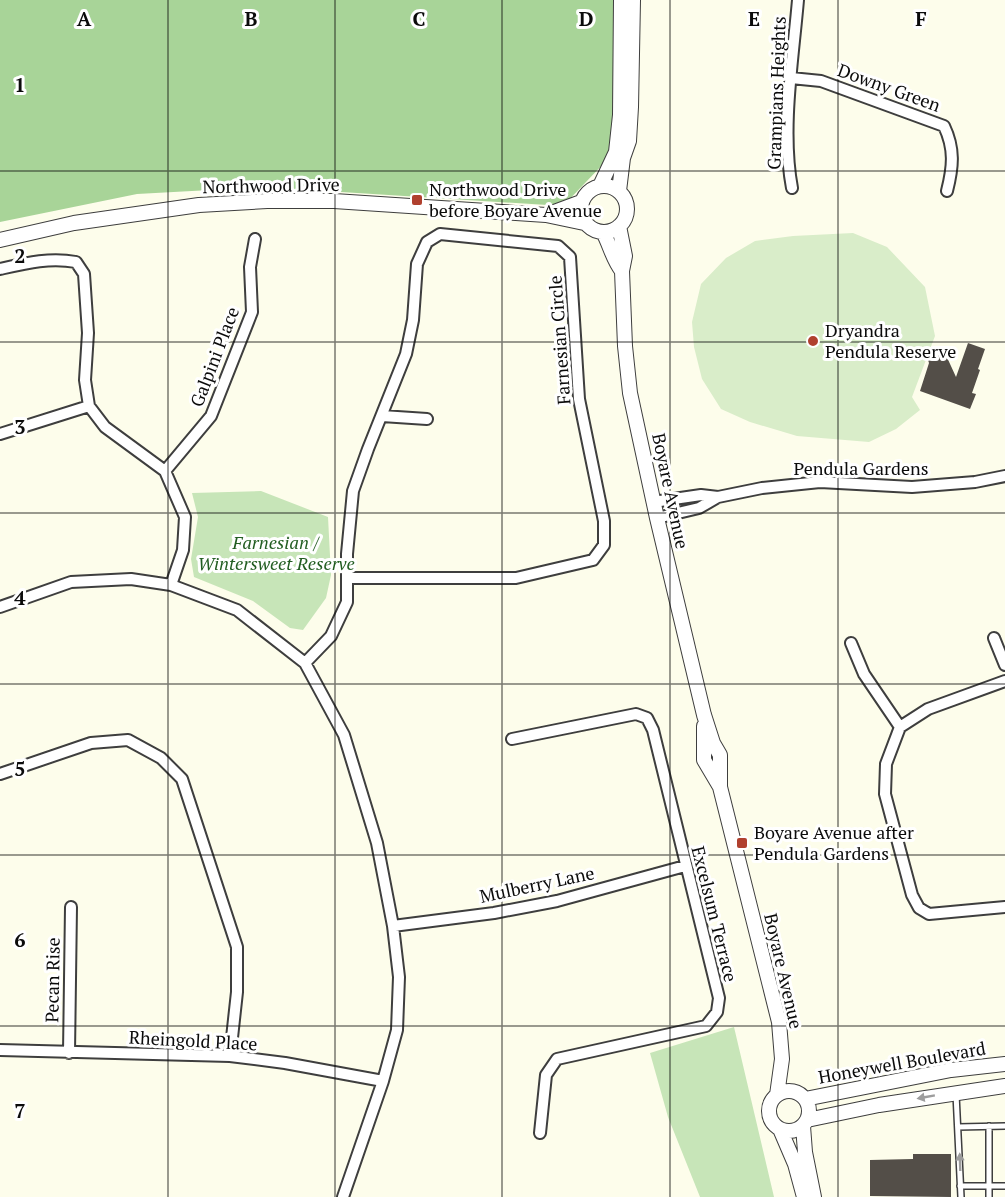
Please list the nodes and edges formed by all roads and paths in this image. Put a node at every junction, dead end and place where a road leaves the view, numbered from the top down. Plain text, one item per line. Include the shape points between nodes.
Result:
1 (621, 0) edge
2 (633, 0) edge
3 (798, 0) edge
4 (791, 78) junction
5 (600, 186) junction
6 (792, 188) dead end
7 (620, 191) junction
8 (948, 191) dead end
9 (581, 202) junction
10 (546, 215) junction
11 (584, 223) junction
12 (619, 226) junction
13 (603, 232) junction
14 (255, 239) dead end
15 (0, 240) edge
16 (0, 268) edge
17 (622, 271) junction
18 (89, 406) junction
19 (382, 416) junction
20 (427, 419) dead end
21 (0, 435) edge
22 (165, 471) junction
23 (1005, 476) edge
24 (718, 497) junction
25 (653, 502) junction
26 (657, 518) junction
27 (348, 578) junction
28 (171, 585) junction
29 (0, 607) edge
30 (994, 638) dead end
31 (851, 643) dead end
32 (305, 663) junction
33 (1005, 665) edge
34 (1005, 681) edge
35 (900, 727) junction
36 (512, 739) dead end
37 (0, 774) edge
38 (685, 866) junction
39 (71, 907) dead end
40 (1005, 907) edge
41 (393, 926) junction
42 (0, 1050) edge
43 (69, 1053) junction
44 (230, 1056) junction
45 (782, 1059) junction
46 (1005, 1064) edge
47 (951, 1070) junction
48 (384, 1082) junction
49 (1005, 1086) edge
50 (956, 1092) junction
51 (777, 1095) junction
52 (799, 1096) junction
53 (805, 1123) junction
54 (989, 1126) junction
55 (1005, 1126) edge
56 (958, 1127) junction
57 (780, 1129) junction
58 (540, 1133) dead end
59 (960, 1186) junction
60 (989, 1186) junction
61 (1005, 1186) edge
62 (343, 1197) edge
63 (804, 1197) edge
64 (814, 1197) edge
65 (961, 1197) edge
66 (989, 1197) edge

1 - 5 street via 616,152
2 - 7 street via 632,107
3 - 4 street, Grampians Heights
4 - 6 street, Grampians Heights via 787,162
4 - 8 street, Downy Green via 821,81 944,126 951,141
5 - 7 street
5 - 9 street via 588,191
7 - 12 street via 627,210
9 - 10 street, Northwood Drive
9 - 11 street
10 - 11 street, Northwood Drive
10 - 15 street, Northwood Drive via 334,201 267,201 200,205 75,223
11 - 13 street
12 - 13 street
12 - 17 street, Boyare Avenue via 626,256
13 - 17 street, Boyare Avenue
14 - 22 street, Galpini Place via 250,267 252,312 212,416
16 - 18 street via 60,259 76,262 84,274 88,333 85,380
17 - 25 street, Boyare Avenue via 630,393
18 - 21 street
18 - 22 street via 105,427
19 - 20 street
19 - 27 street, Farnesian Circle via 353,491
19 - 27 street, Farnesian Circle via 406,354 417,264 427,242 440,234 464,236 558,246 570,257 579,399 604,522 604,544 593,560 516,578
22 - 28 street via 185,517 183,550
23 - 24 street, Pendula Gardens via 975,483 912,487 820,482
24 - 25 street, Pendula Gardens via 701,495
24 - 26 street, Pendula Gardens via 699,508
25 - 26 street, Boyare Avenue
26 - 45 street, Boyare Avenue via 704,715 704,760 720,787 779,1022
27 - 32 street, Farnesian Circle via 347,602 331,636
28 - 29 street via 131,579 71,582
28 - 32 street via 237,610
30 - 33 street
31 - 35 street via 864,674
32 - 41 street via 344,735 376,843
34 - 35 street via 928,709
35 - 40 street via 886,764 885,794 912,895 929,914
36 - 38 street, Excelsum Terrace via 636,714 647,718
37 - 44 street via 91,743 128,740 161,758 182,779 237,947
38 - 41 street, Mulberry Lane via 557,901
38 - 58 street, Excelsum Terrace via 718,998 717,1012 706,1026 557,1059 546,1075
39 - 43 street, Pecan Rise
41 - 48 street via 399,977 397,1030
42 - 43 street, Rheingold Place
43 - 44 street, Rheingold Place
44 - 48 street, Rheingold Place
45 - 51 street, Boyare Avenue
45 - 52 street, Boyare Avenue
46 - 47 street, Honeywell Boulevard
47 - 50 street
47 - 52 street, Honeywell Boulevard
48 - 62 street
49 - 50 street, Honeywell Boulevard
50 -> 53 street, Honeywell Boulevard
50 - 56 lane
51 - 52 street via 785,1091
51 - 57 street via 769,1112
52 - 53 street via 808,1107
53 - 57 street via 795,1131
53 - 64 street via 804,1152
54 - 55 lane
54 - 56 lane
54 - 60 lane
59 -> 56 lane
57 - 63 street
59 - 60 lane
59 - 65 lane
60 - 61 lane
60 - 66 lane

